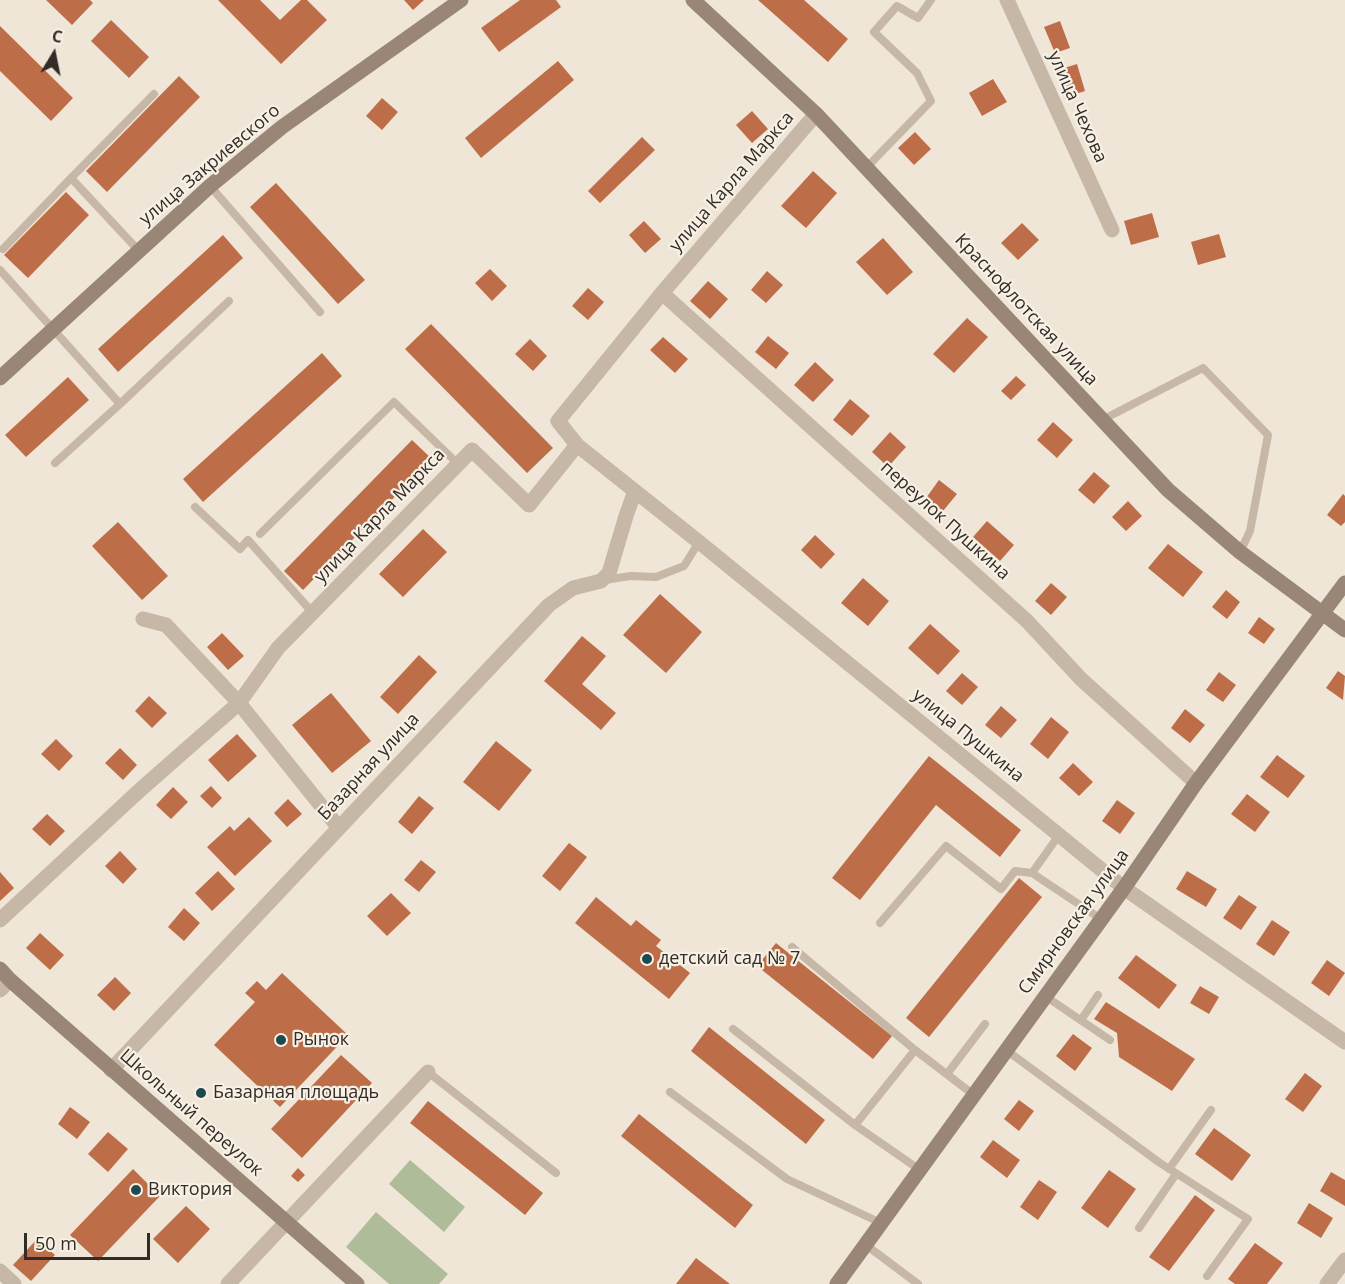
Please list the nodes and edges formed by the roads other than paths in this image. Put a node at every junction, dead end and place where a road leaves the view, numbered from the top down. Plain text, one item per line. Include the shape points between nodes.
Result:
1 (461, 0) edge
2 (693, 0) edge
3 (930, 0) edge
4 (1007, 0) edge
5 (154, 94) dead end
6 (816, 114) junction
7 (866, 168) junction
8 (71, 178) junction
9 (210, 186) junction
10 (1112, 230) dead end
11 (3, 249) dead end
12 (138, 251) junction
13 (0, 270) edge
14 (662, 294) junction
15 (229, 301) dead end
16 (320, 312) dead end
17 (54, 328) junction
18 (0, 378) edge
19 (120, 404) junction
20 (1102, 420) junction
21 (577, 445) junction
22 (55, 463) dead end
23 (458, 464) junction
24 (635, 491) junction
25 (195, 507) dead end
26 (260, 534) dead end
27 (699, 542) junction
28 (1240, 552) junction
29 (601, 581) junction
30 (1345, 583) edge
31 (312, 612) junction
32 (1322, 614) junction
33 (143, 620) dead end
34 (1345, 630) edge
35 (238, 703) junction
36 (1196, 783) junction
37 (339, 828) junction
38 (1059, 835) junction
39 (1032, 873) junction
40 (1124, 888) junction
41 (1101, 919) junction
42 (0, 920) edge
43 (880, 923) dead end
44 (792, 947) dead end
45 (3, 980) edge
46 (1098, 995) dead end
47 (1045, 996) junction
48 (1081, 1020) junction
49 (986, 1024) dead end
50 (733, 1029) dead end
51 (1110, 1040) dead end
52 (1345, 1042) edge
53 (915, 1050) junction
54 (1006, 1050) junction
55 (111, 1070) junction
56 (428, 1072) joint
57 (947, 1074) junction
58 (670, 1092) dead end
59 (974, 1095) junction
60 (1211, 1110) dead end
61 (855, 1125) junction
62 (920, 1170) junction
63 (1173, 1172) junction
64 (556, 1173) dead end
65 (285, 1222) junction
66 (881, 1223) junction
67 (1139, 1228) dead end
68 (866, 1245) junction
69 (1345, 1260) edge
70 (0, 1271) edge
71 (1207, 1276) dead end
72 (14, 1284) edge
73 (228, 1284) edge
74 (357, 1284) edge
75 (837, 1284) edge
76 (918, 1284) edge
77 (1327, 1284) edge

1 - 9 street, улица Закриевского via 282,127
2 - 6 street, Краснофлотская улица
3 - 7 lane via 918,18 897,6 874,32 917,73 931,101
4 - 10 street, улица Чехова
5 - 8 lane
6 - 7 street, Краснофлотская улица
6 - 14 street, улица Карла Маркса
7 - 20 street, Краснофлотская улица
8 - 11 lane
8 - 12 lane
9 - 12 street, улица Закриевского
9 - 16 lane
12 - 17 street, улица Закриевского
13 - 17 lane
14 - 21 street, улица Карла Маркса via 558,421
14 - 36 street, переулок Пушкина via 1027,621 1081,679
15 - 19 lane
17 - 18 street, улица Закриевского
17 - 19 lane
19 - 22 lane
20 - 28 street, Краснофлотская улица via 1168,490
20 - 28 lane via 1203,368 1268,435 1250,531
21 - 23 street, улица Карла Маркса via 529,505 472,450
21 - 24 street, улица Пушкина
23 - 26 lane via 394,402
23 - 31 street, улица Карла Маркса
24 - 27 street, улица Пушкина
24 - 29 street via 609,573
25 - 31 lane via 240,549 248,540
27 - 29 lane via 684,566 656,577
27 - 38 street, улица Пушкина
28 - 32 street, Краснофлотская улица
29 - 37 street, Базарная улица via 573,588 549,605
30 - 32 street, Смирновская улица
31 - 35 street, улица Карла Маркса via 278,648
32 - 34 street, Краснофлотская улица
32 - 36 street, Смирновская улица
33 - 35 street via 166,625
35 - 37 street
35 - 42 street, улица Карла Маркса
36 - 40 street, Смирновская улица
37 - 55 street, Базарная улица
38 - 39 lane
38 - 40 street, улица Пушкина
39 - 41 lane
39 - 43 lane via 1015,871 1001,889 945,846
40 - 41 street, Смирновская улица
40 - 52 street, улица Пушкина
41 - 47 street, Смирновская улица
44 - 53 lane
45 - 55 street, Школьный переулок
46 - 48 lane
47 - 48 lane
47 - 54 street, Смирновская улица
48 - 51 lane
49 - 57 lane
50 - 61 lane
53 - 57 lane
53 - 61 lane
54 - 59 street, Смирновская улица
54 - 63 lane
55 - 65 street, Школьный переулок
56 - 64 lane
56 - 65 street
57 - 59 lane
58 - 66 lane via 787,1179
59 - 62 street, Смирновская улица
60 - 63 lane
61 - 62 lane
62 - 66 street, Смирновская улица
63 - 67 lane
63 - 71 lane via 1248,1219
65 - 73 street
65 - 74 street, Школьный переулок
66 - 68 street, Смирновская улица
68 - 75 street, Смирновская улица
68 - 76 lane
69 - 77 street
70 - 72 street

